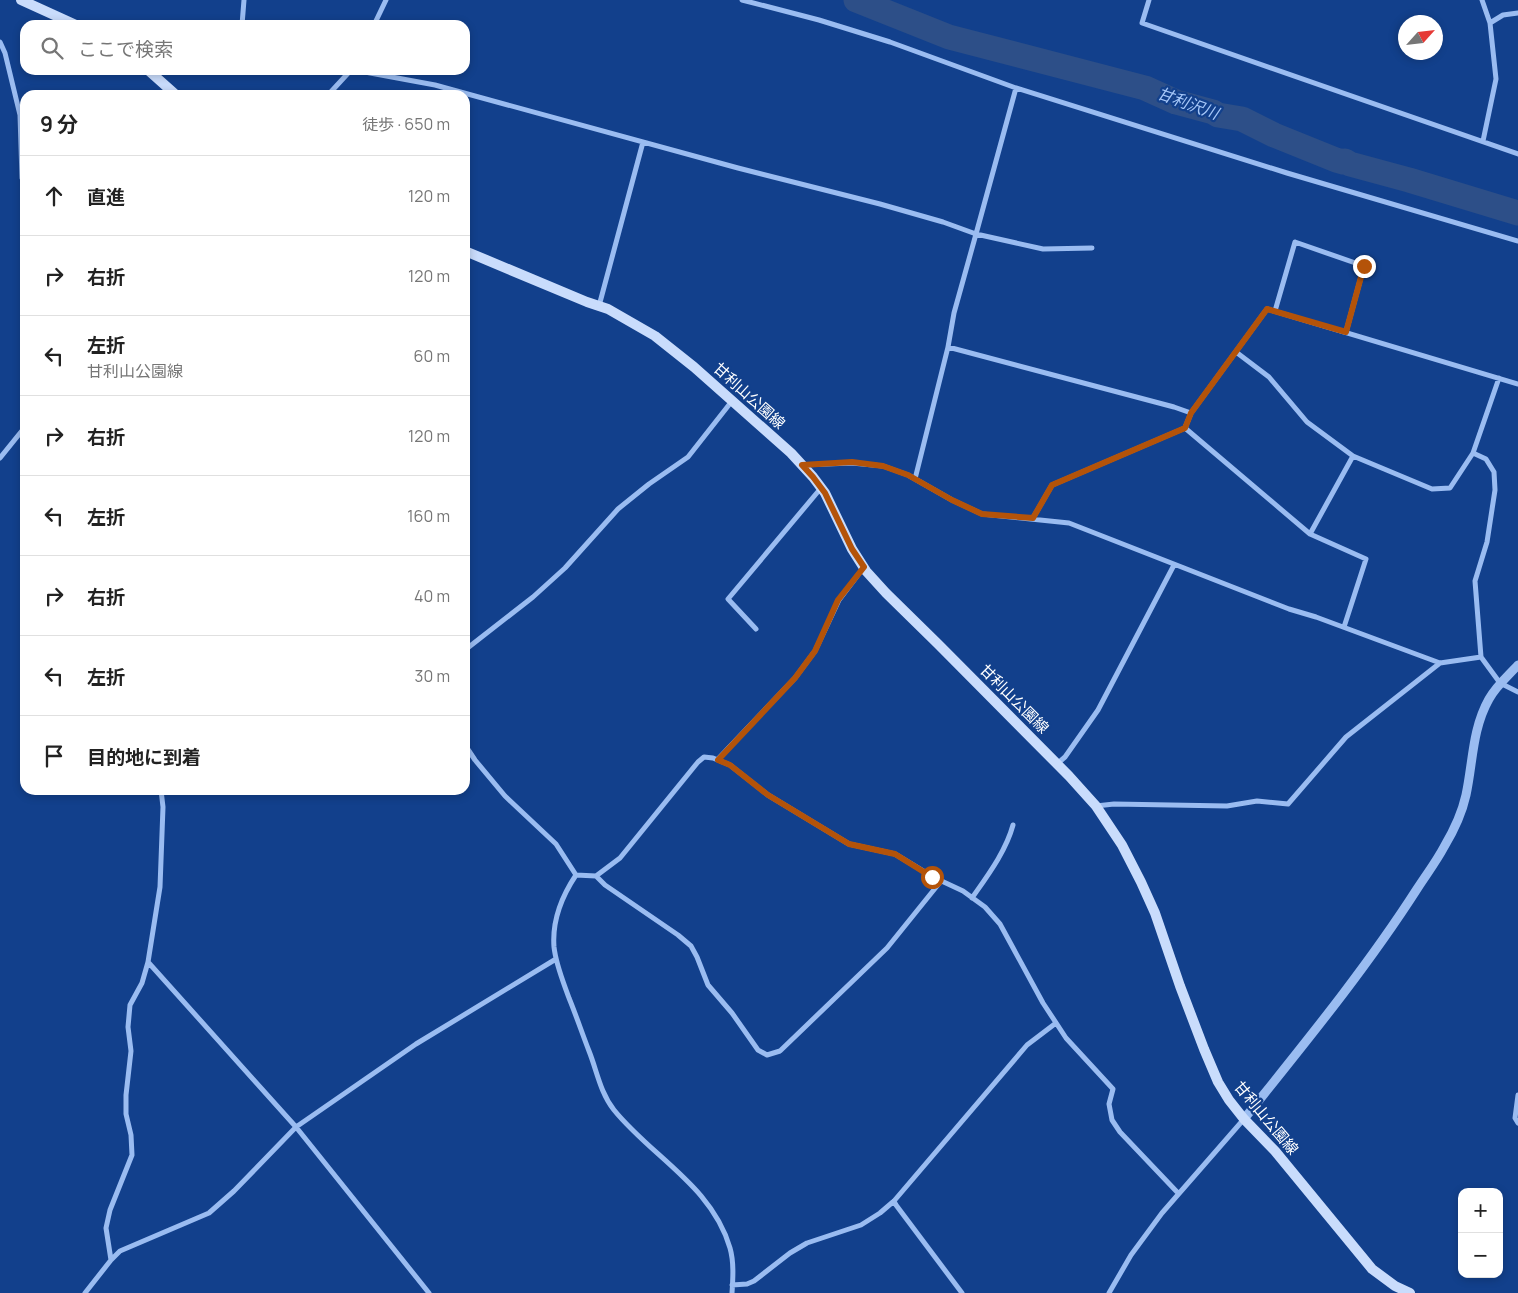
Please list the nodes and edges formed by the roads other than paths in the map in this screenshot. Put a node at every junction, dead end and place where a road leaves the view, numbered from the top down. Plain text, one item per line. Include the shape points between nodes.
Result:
1 (21, 0) edge
2 (244, 0) edge
3 (386, 0) edge
4 (742, 0) edge
5 (1149, 0) edge
6 (1482, 0) edge
7 (1518, 13) edge
8 (65, 20) edge
9 (242, 20) edge
10 (376, 20) edge
11 (1490, 23) junction
12 (0, 42) edge
13 (154, 75) edge
14 (347, 75) edge
15 (378, 75) edge
16 (1016, 88) junction
17 (170, 90) edge
18 (333, 90) edge
19 (450, 90) edge
20 (470, 95) edge
21 (20, 115) edge
22 (1483, 141) junction
23 (642, 142) junction
24 (1518, 154) edge
25 (976, 234) junction
26 (1518, 241) edge
27 (1092, 248) dead end
28 (470, 253) edge
29 (599, 306) junction
30 (1275, 311) junction
31 (1346, 332) junction
32 (948, 347) junction
33 (1236, 352) junction
34 (1499, 378) junction
35 (1518, 384) edge
36 (732, 400) junction
37 (1191, 413) junction
38 (1185, 428) junction
39 (20, 433) edge
40 (1473, 453) junction
41 (1353, 456) junction
42 (0, 458) edge
43 (802, 465) junction
44 (915, 479) junction
45 (821, 488) junction
46 (1033, 518) junction
47 (1310, 534) junction
48 (1174, 564) junction
49 (864, 567) junction
50 (1344, 628) junction
51 (756, 629) dead end
52 (470, 646) edge
53 (1481, 657) junction
54 (1440, 663) junction
55 (1518, 665) edge
56 (1500, 683) junction
57 (1518, 692) edge
58 (470, 752) edge
59 (718, 760) junction
60 (1057, 764) junction
61 (162, 795) edge
62 (1096, 806) junction
63 (1013, 825) dead end
64 (576, 876) junction
65 (596, 876) junction
66 (941, 881) junction
67 (972, 898) junction
68 (556, 959) junction
69 (148, 962) junction
70 (1056, 1023) junction
71 (1518, 1096) edge
72 (1244, 1119) junction
73 (1518, 1123) edge
74 (296, 1127) junction
75 (1178, 1193) junction
76 (894, 1201) junction
77 (111, 1260) junction
78 (732, 1285) junction
79 (85, 1293) edge
80 (429, 1293) edge
81 (732, 1293) edge
82 (962, 1293) edge
83 (1108, 1293) edge
84 (1410, 1293) edge

1 - 8 main road
2 - 9 street
3 - 10 street
4 - 16 street via 890,42
5 - 22 street via 1142,23
6 - 11 street
7 - 11 street via 1503,15
11 - 22 street via 1496,79
12 - 21 street
13 - 17 main road
14 - 18 street
15 - 19 street
16 - 25 street
16 - 26 street
20 - 23 street
22 - 24 street
23 - 25 street via 889,206
23 - 29 street
25 - 27 street via 1043,250
25 - 32 street
28 - 29 main road, 甘利山公園線
29 - 36 main road, 甘利山公園線 via 655,336
30 - 31 street
30 - 31 street via 1296,242 1364,266
30 - 33 street via 1267,309
31 - 34 street
32 - 37 street
32 - 44 street
33 - 37 street
33 - 41 street via 1269,378 1307,422
34 - 35 street
34 - 40 street
36 - 43 main road, 甘利山公園線
36 - 52 street via 688,457 618,509 534,597
37 - 38 street
38 - 46 street via 1052,485
38 - 47 street
39 - 42 street
40 - 41 street via 1450,488 1432,488
40 - 53 street via 1486,459 1494,472 1495,490 1487,542 1475,580
41 - 47 street
43 - 44 street via 852,462 883,466
43 - 45 main road, 甘利山公園線
44 - 46 street via 982,514
45 - 49 main road, 甘利山公園線
45 - 51 street via 728,599
46 - 48 street via 1069,523
47 - 50 street via 1366,559
48 - 50 street via 1289,610
48 - 60 street via 1098,710 1065,758
49 - 59 street via 838,600 815,651 795,678
49 - 60 main road, 甘利山公園線
50 - 54 street
53 - 54 street
53 - 56 street
54 - 62 street via 1346,737 1288,804 1257,801 1227,806
55 - 56 street
56 - 57 street
56 - 72 street via 1480,721 1466,796 1444,848 1347,990
58 - 64 street via 505,796 556,844
59 - 65 street via 704,758 698,762 620,858
59 - 66 street via 849,844 895,854
60 - 62 main road, 甘利山公園線
61 - 69 street via 160,887
62 - 72 main road, 甘利山公園線 via 1122,845 1141,882 1218,1082
63 - 67 street via 1010,838
64 - 65 street
64 - 68 street via 566,890 555,922
65 - 66 street via 605,886 691,946 708,985 758,1050 767,1055 780,1051 887,948
66 - 67 street
67 - 70 street via 1000,924
68 - 74 street via 416,1044
68 - 78 street via 601,1089 629,1128 706,1201 722,1226 730,1249
69 - 74 street
69 - 77 street via 142,983 130,1005 131,1051 126,1114 132,1154 106,1228
70 - 75 street via 1113,1089 1109,1104 1116,1126
70 - 76 street via 1027,1045
71 - 73 street via 1515,1118
72 - 75 street
72 - 84 main road, 甘利山公園線 via 1275,1151 1372,1269
74 - 77 street via 209,1213 120,1251
74 - 80 street
75 - 83 street
76 - 78 street via 862,1225 806,1243 754,1281
76 - 82 street
77 - 79 street
78 - 81 street

